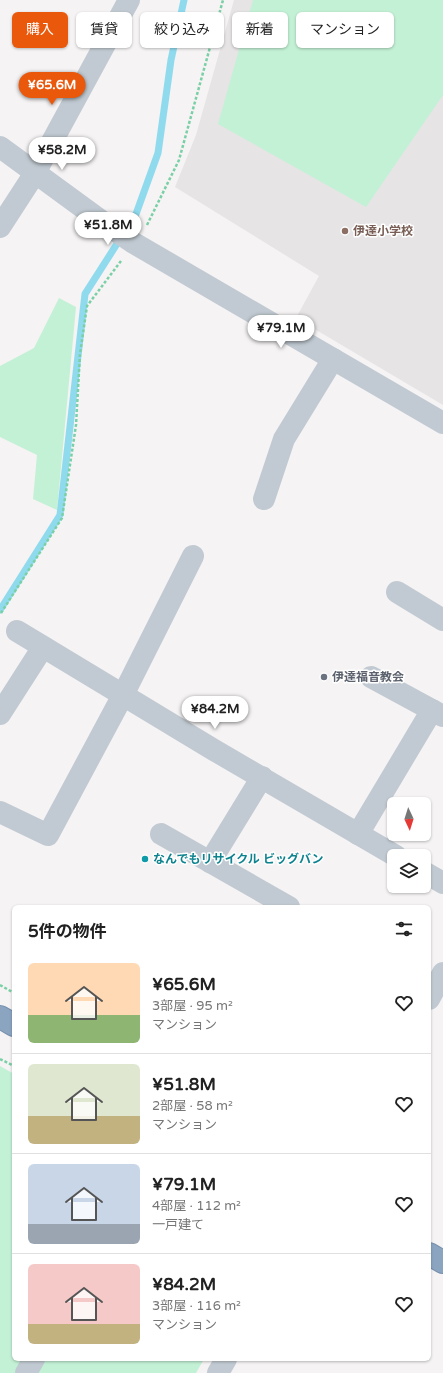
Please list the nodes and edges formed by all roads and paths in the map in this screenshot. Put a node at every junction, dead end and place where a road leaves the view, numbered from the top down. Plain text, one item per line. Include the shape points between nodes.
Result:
1 (129, 0) edge
2 (222, 0) edge
3 (0, 147) edge
4 (35, 173) junction
5 (0, 227) edge
6 (134, 243) junction
7 (333, 359) junction
8 (443, 423) edge
9 (264, 499) dead end
10 (193, 556) dead end
11 (397, 592) dead end
12 (0, 615) edge
13 (443, 620) edge
14 (17, 631) dead end
15 (43, 647) junction
16 (371, 677) dead end
17 (123, 695) junction
18 (438, 713) edge
19 (0, 714) edge
20 (262, 777) junction
21 (0, 812) edge
22 (161, 834) dead end
23 (358, 834) junction
24 (387, 851) edge
25 (210, 862) junction
26 (431, 876) edge
27 (443, 883) edge
28 (285, 905) edge
29 (0, 985) edge
30 (12, 992) edge
31 (0, 1017) edge
32 (12, 1024) edge
33 (0, 1059) edge
34 (12, 1065) edge
35 (431, 1255) edge
36 (443, 1262) edge
37 (33, 1361) edge
38 (26, 1373) edge

1 - 4 street
2 - 6 path via 179,160
3 - 4 street
4 - 5 street
4 - 6 street
6 - 7 street
6 - 12 path via 87,306 80,354 76,425 62,518
7 - 8 street
7 - 9 street via 284,439
10 - 17 street
11 - 13 street
14 - 15 street
15 - 17 street
15 - 19 street
16 - 18 street
17 - 20 street
17 - 21 street via 48,835
18 - 23 street
20 - 23 street
20 - 25 street
22 - 25 street
23 - 24 street
25 - 28 street
26 - 27 street
29 - 30 path
31 - 32 highway
33 - 34 path
35 - 36 highway
37 - 38 street

